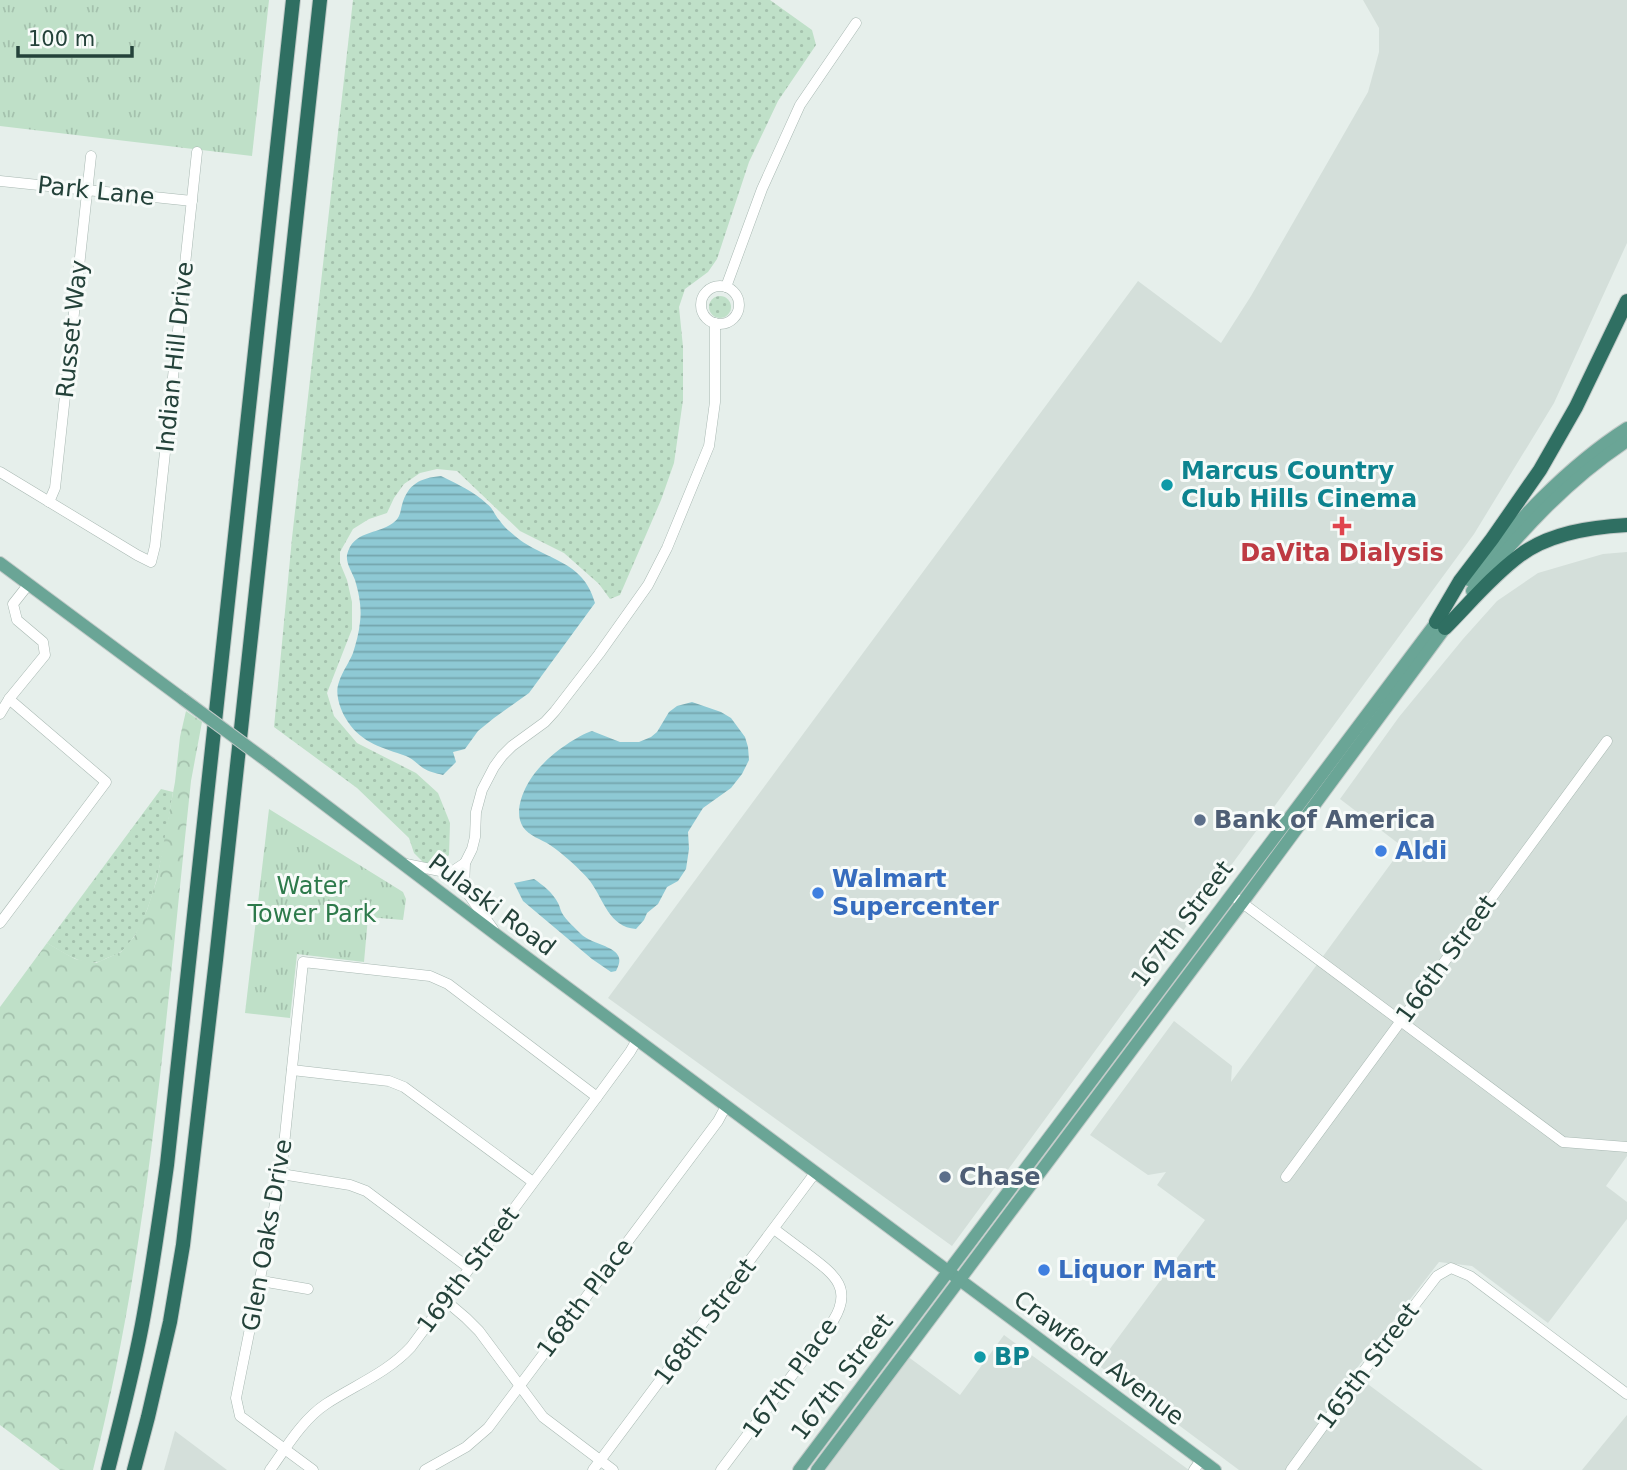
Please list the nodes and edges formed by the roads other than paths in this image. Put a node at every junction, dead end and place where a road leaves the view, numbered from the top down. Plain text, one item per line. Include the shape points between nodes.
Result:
1 (293, 0) edge
2 (320, 0) edge
3 (856, 23) dead end
4 (197, 152) dead end
5 (91, 156) dead end
6 (0, 181) edge
7 (87, 190) junction
8 (192, 201) junction
9 (726, 287) junction
10 (1627, 301) edge
11 (715, 323) junction
12 (1627, 428) edge
13 (1627, 441) edge
14 (0, 472) edge
15 (49, 502) junction
16 (1627, 526) edge
17 (0, 563) edge
18 (28, 584) junction
19 (1441, 625) junction
20 (9, 699) junction
21 (0, 714) edge
22 (1607, 741) dead end
23 (403, 863) junction
24 (465, 863) junction
25 (1230, 894) junction
26 (1242, 903) junction
27 (0, 923) edge
28 (498, 936) junction
29 (1402, 1021) junction
30 (637, 1040) junction
31 (292, 1070) junction
32 (597, 1097) junction
33 (726, 1106) junction
34 (1627, 1147) edge
35 (815, 1172) junction
36 (281, 1174) junction
37 (1286, 1177) dead end
38 (533, 1182) junction
39 (774, 1229) junction
40 (469, 1268) junction
41 (948, 1272) junction
42 (959, 1280) junction
43 (261, 1281) junction
44 (307, 1289) dead end
45 (446, 1301) junction
46 (520, 1385) junction
47 (1627, 1394) edge
48 (285, 1449) junction
49 (601, 1461) junction
50 (1198, 1465) edge
51 (108, 1470) edge
52 (134, 1470) edge
53 (270, 1470) edge
54 (313, 1470) edge
55 (425, 1470) edge
56 (593, 1470) edge
57 (613, 1470) edge
58 (721, 1470) edge
59 (799, 1470) edge
60 (817, 1470) edge
61 (1214, 1470) edge
62 (1291, 1470) edge

1 - 51 highway via 165,1178 144,1316
2 - 52 highway via 186,1220 170,1322
3 - 9 street via 800,105 762,189
4 - 8 street, Indian Hill Drive
5 - 7 street, Russet Way
6 - 7 street, Park Lane
7 - 8 street, Park Lane
7 - 15 street, Russet Way via 55,488
8 - 15 street, Indian Hill Drive via 151,562
9 - 11 street via 734,292 738,309 732,319
9 - 11 street via 711,288 702,298 704,316
10 - 19 highway via 1576,407 1539,470 1460,581
11 - 24 street via 715,402 709,446 667,548 632,609 555,711 494,767 478,802 475,837
12 - 19 main road, 167th Street via 1525,514
13 - 19 main road, 167th Street via 1565,489
14 - 15 street
16 - 19 highway via 1593,528 1549,540 1521,554
17 - 18 main road, Pulaski Road
18 - 20 street via 13,604 18,620 43,642 45,655
18 - 23 main road, Pulaski Road, bridge
19 - 25 main road, 167th Street
19 - 26 main road, 167th Street
20 - 21 street
20 - 27 street via 106,782
22 - 29 street, 166th Street
23 - 24 street via 450,873
23 - 28 main road, Pulaski Road
24 - 28 street via 466,893
25 - 26 street
25 - 41 main road, 167th Street
26 - 29 street
26 - 42 main road, 167th Street
28 - 30 main road, Pulaski Road
29 - 34 street via 1563,1142
29 - 37 street, 166th Street
30 - 32 street, 169th Street
30 - 33 main road, Pulaski Road
31 - 32 street, Glen Oaks Drive via 303,962 430,976 448,984
31 - 36 street, Glen Oaks Drive
31 - 38 street via 389,1081 404,1087
32 - 38 street, 169th Street
33 - 35 main road, Pulaski Road
33 - 46 street, 168th Place
35 - 39 street, 168th Street
35 - 41 main road, Pulaski Road
36 - 40 street via 366,1191
36 - 43 street, Glen Oaks Drive
38 - 40 street, 169th Street
39 - 49 street, 168th Street
39 - 58 street, 167th Place via 829,1270 838,1280 842,1299 837,1315
40 - 45 street, 169th Street
41 - 42 main road, Pulaski Road
41 - 59 main road, 167th Street
42 - 50 main road, Crawford Avenue
42 - 60 main road, 167th Street
43 - 44 street
43 - 48 street, Glen Oaks Drive via 236,1398 240,1416
45 - 46 street via 479,1331
45 - 48 street, 169th Street via 403,1355 325,1405
46 - 49 street via 544,1417
46 - 55 street, 168th Place via 479,1437
47 - 62 street, 165th Street via 1470,1276 1451,1268 1437,1276
48 - 53 street, 169th Street
48 - 54 street, Glen Oaks Drive
49 - 56 street, 168th Street
49 - 57 street
50 - 61 main road, Crawford Avenue

